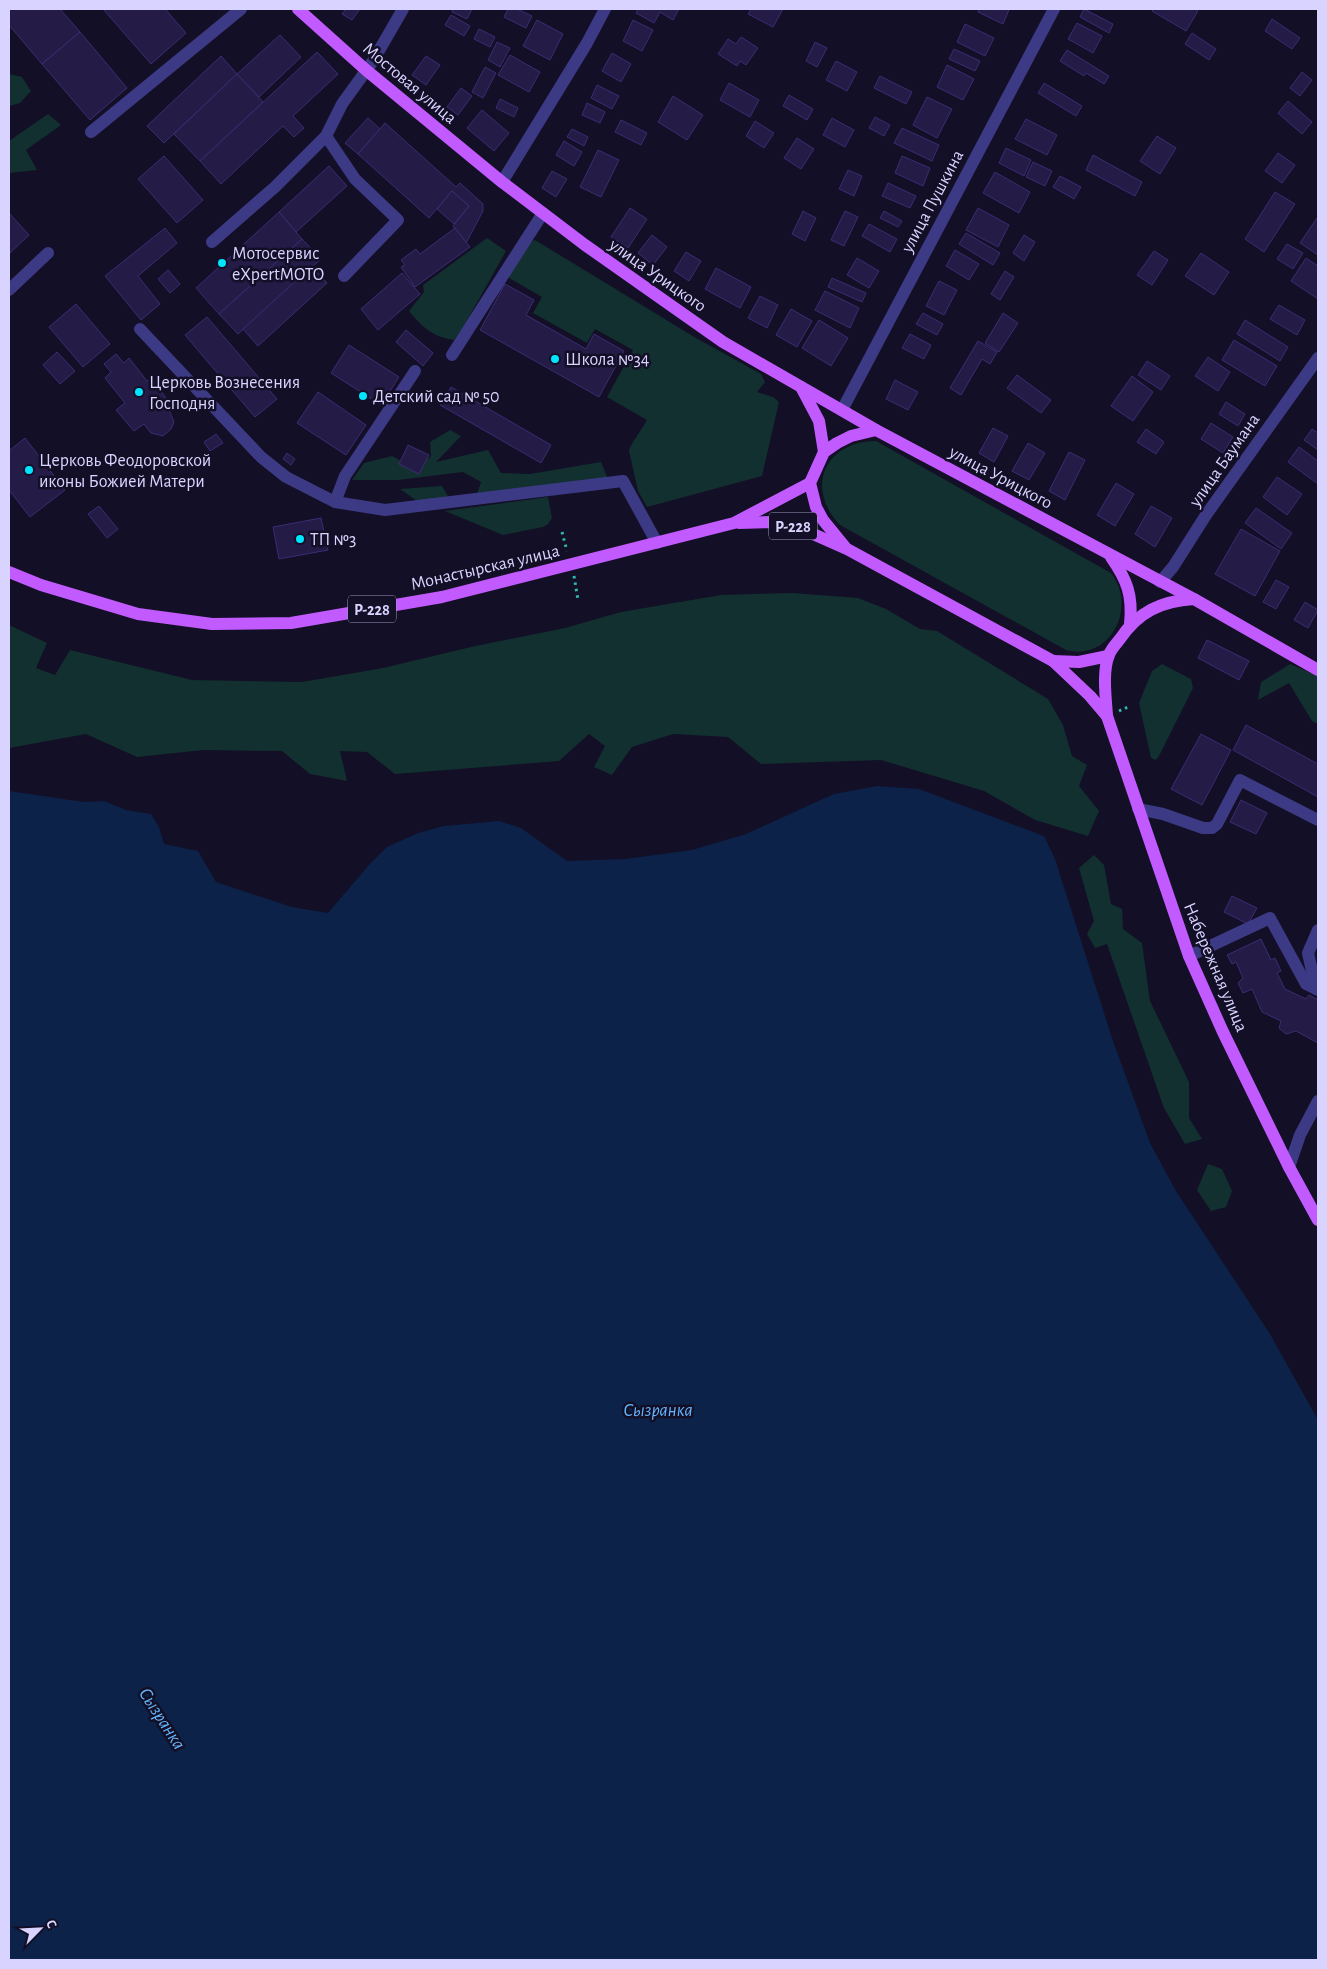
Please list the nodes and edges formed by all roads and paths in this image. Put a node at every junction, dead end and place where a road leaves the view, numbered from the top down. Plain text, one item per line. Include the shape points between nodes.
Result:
1 (241, 9) edge
2 (298, 9) edge
3 (403, 9) edge
4 (605, 9) edge
5 (1054, 9) edge
6 (366, 70) junction
7 (92, 132) dead end
8 (326, 136) junction
9 (502, 182) junction
10 (543, 213) junction
11 (212, 242) dead end
12 (48, 253) dead end
13 (344, 276) dead end
14 (9, 290) edge
15 (140, 329) dead end
16 (452, 355) dead end
17 (1318, 358) edge
18 (415, 371) dead end
19 (801, 386) junction
20 (842, 410) junction
21 (876, 430) junction
22 (824, 452) junction
23 (810, 484) junction
24 (335, 502) junction
25 (734, 523) junction
26 (657, 543) junction
27 (847, 549) junction
28 (1109, 555) junction
29 (9, 572) edge
30 (1160, 582) junction
31 (1194, 599) junction
32 (1130, 624) junction
33 (1108, 656) junction
34 (1053, 662) junction
35 (1318, 670) edge
36 (1107, 716) junction
37 (1138, 809) junction
38 (1318, 820) edge
39 (1318, 930) edge
40 (1189, 956) junction
41 (1317, 989) edge
42 (1318, 1101) edge
43 (1289, 1167) junction
44 (1318, 1220) edge

1 - 7 street
2 - 6 main road, Мостовая улица
3 - 6 street
4 - 9 street
5 - 20 street, улица Пушкина
6 - 8 street via 342,104
6 - 9 main road, Мостовая улица
8 - 11 street via 275,187
8 - 13 street via 355,179 398,220
9 - 10 main road, улица Урицкого
10 - 16 street
10 - 19 main road, улица Урицкого via 707,331
12 - 14 street
15 - 24 street via 261,457 286,477
17 - 30 street, улица Баумана
18 - 24 street via 345,476
19 - 20 main road, улица Урицкого
19 - 22 main road via 819,421
20 - 21 main road, улица Урицкого
21 - 22 main road via 851,436
21 - 28 main road, улица Урицкого
22 - 23 main road
23 - 25 main road
23 - 27 main road via 823,520
24 - 26 street via 385,510 623,481
25 - 26 main road, Монастырская улица / Р-228
25 - 27 main road, Р-228 via 771,522 795,526
26 - 29 main road, Монастырская улица / Р-228 via 442,597 290,623 212,624 138,614
27 - 34 main road
28 - 30 main road, улица Урицкого
28 - 32 main road via 1130,596
30 - 31 main road, улица Урицкого
31 - 32 main road via 1160,605
31 - 35 main road
32 - 33 main road
33 - 34 main road via 1079,662
33 - 36 main road
34 - 36 main road
36 - 37 main road, Набережная улица
37 - 38 street via 1212,828 1218,824 1240,780
37 - 40 main road, Набережная улица
39 - 41 street via 1308,953
40 - 41 street via 1270,918 1306,984
40 - 43 main road, Набережная улица
42 - 43 street via 1300,1135
43 - 44 main road, Набережная улица

